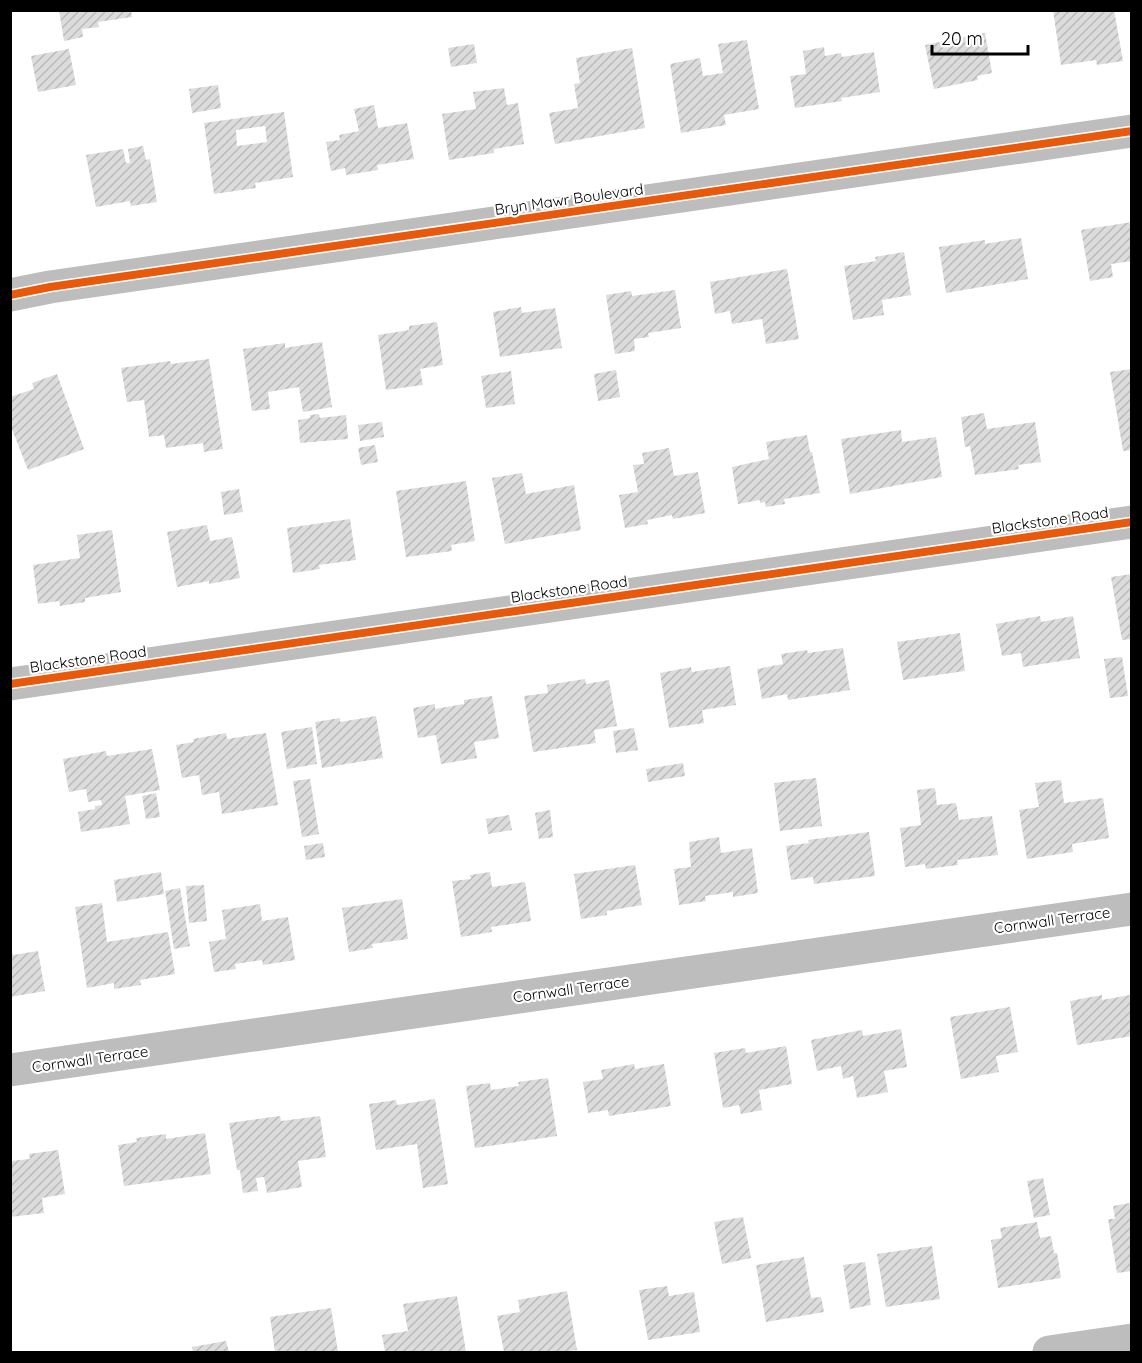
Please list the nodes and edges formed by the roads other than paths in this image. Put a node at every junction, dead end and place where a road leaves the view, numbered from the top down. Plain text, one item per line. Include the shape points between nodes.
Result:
1 (1131, 131) edge
2 (12, 288) edge
3 (1131, 522) edge
4 (10, 684) edge
5 (1131, 909) edge
6 (10, 1070) edge
7 (1131, 1340) edge
8 (1049, 1353) edge

1 - 2 street, Bryn Mawr Boulevard via 73,284
3 - 4 street, Blackstone Road
5 - 6 street, Cornwall Terrace
7 - 8 street

